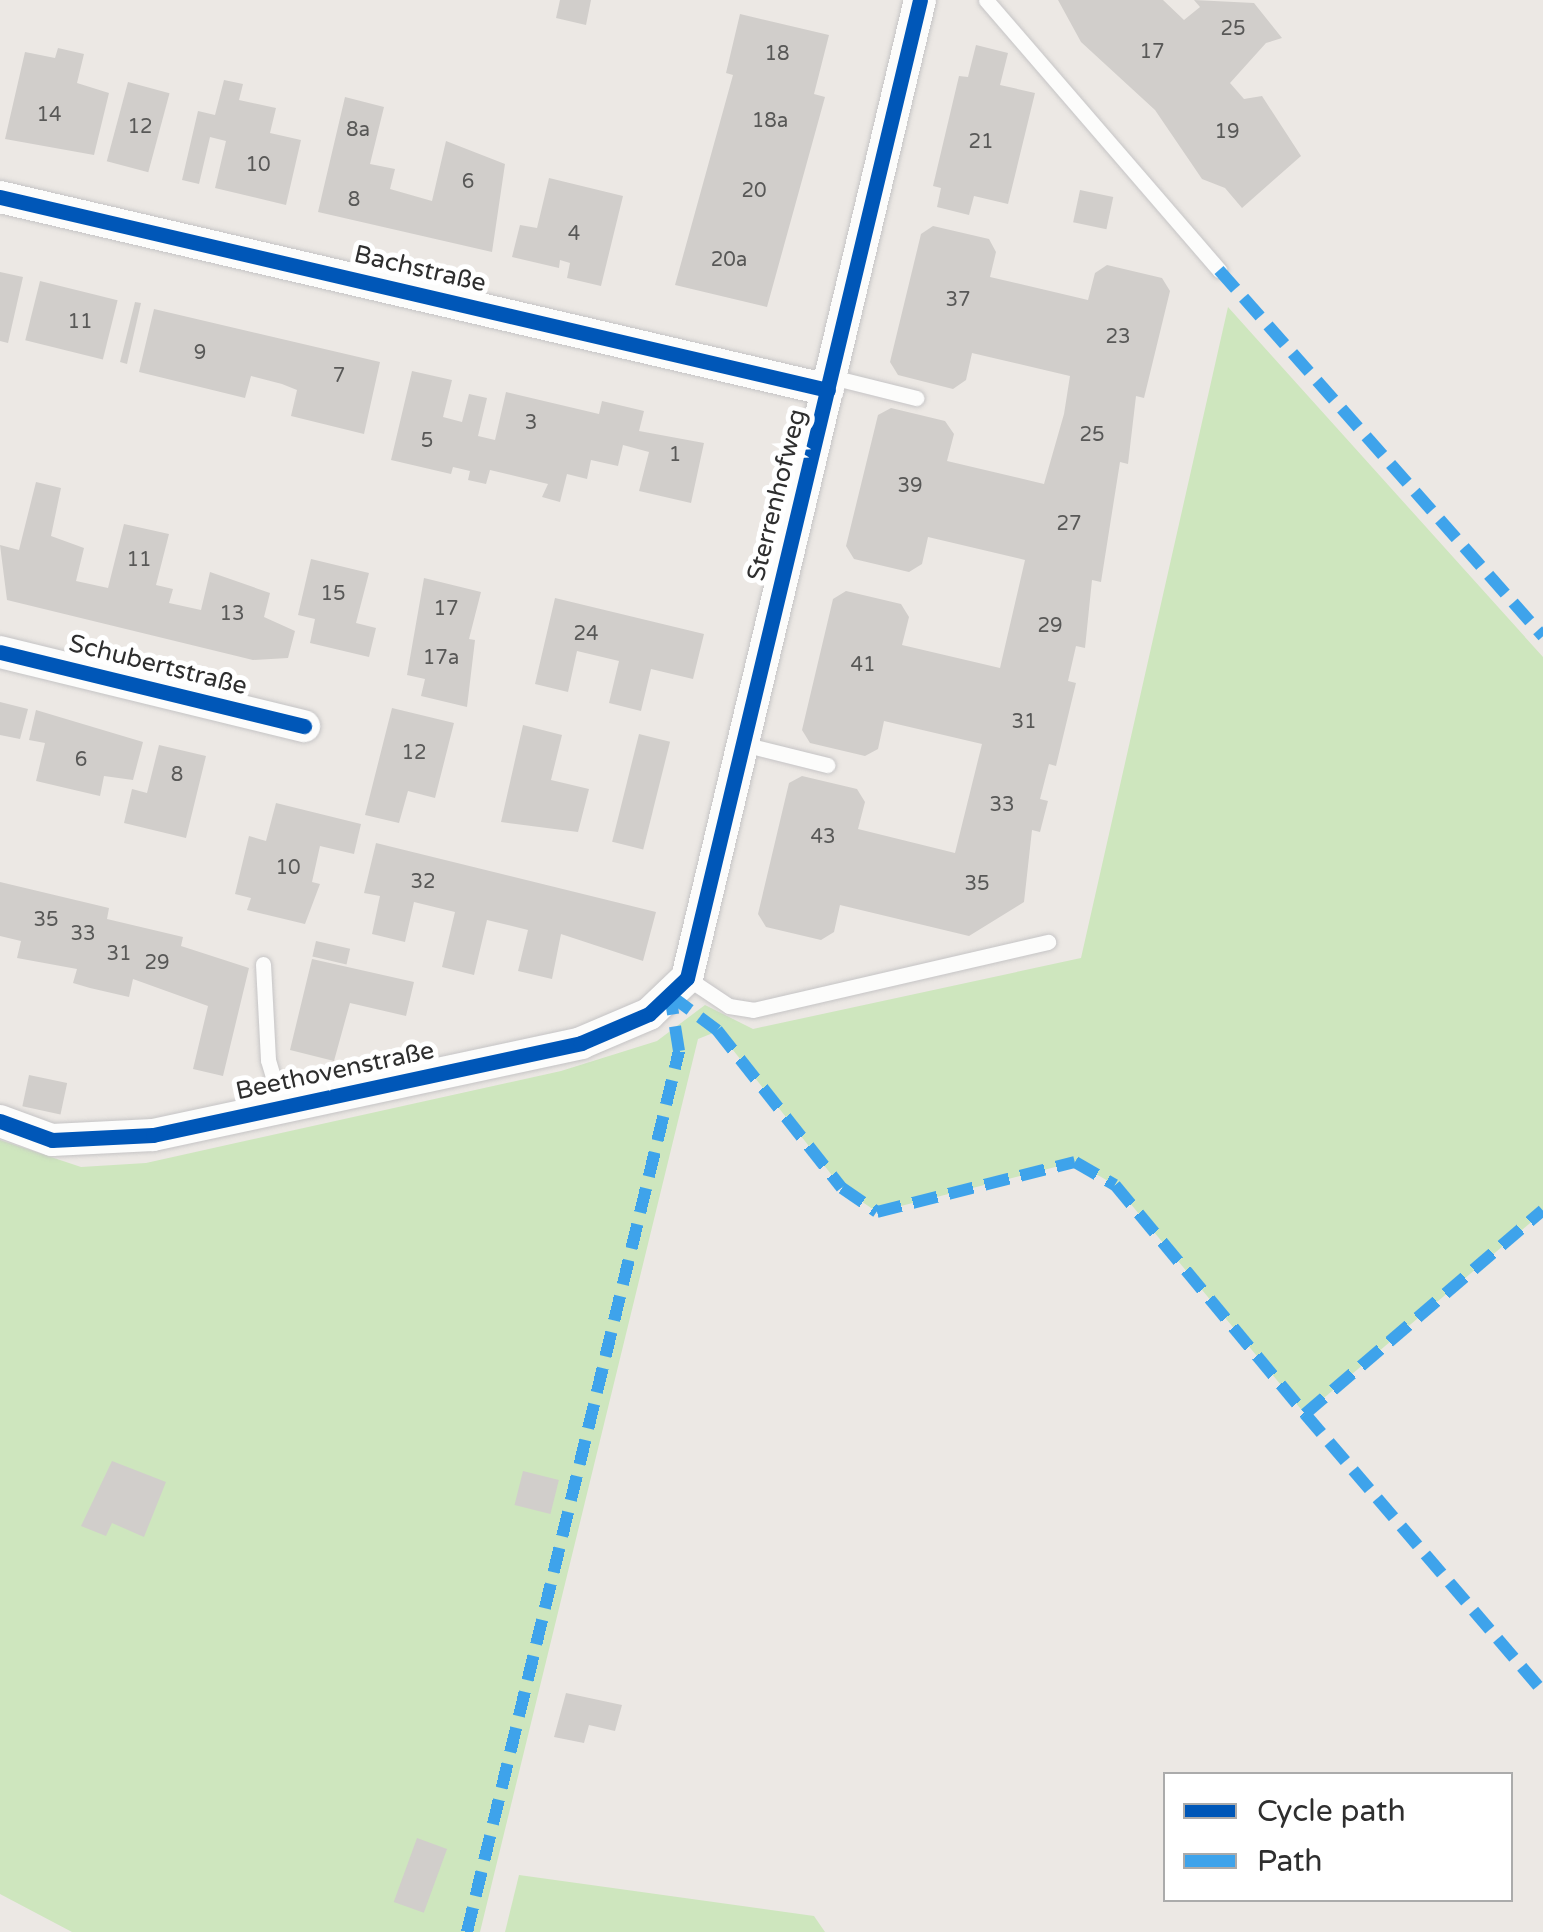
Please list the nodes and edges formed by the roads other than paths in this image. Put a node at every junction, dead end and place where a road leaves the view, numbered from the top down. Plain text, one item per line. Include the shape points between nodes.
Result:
1 (920, 0) edge
2 (989, 1) edge
3 (0, 197) edge
4 (1219, 270) dead end
5 (830, 384) junction
6 (916, 398) dead end
7 (0, 652) edge
8 (304, 726) dead end
9 (744, 744) junction
10 (827, 765) dead end
11 (1048, 942) dead end
12 (263, 964) dead end
13 (678, 987) junction
14 (282, 1108) junction
15 (0, 1121) edge

1 - 5 street, Sterrenhofweg
2 - 4 lane
3 - 5 street, Bachstraße
5 - 6 lane
5 - 9 street, Sterrenhofweg
7 - 8 street, Schubertstraße
9 - 10 lane
9 - 13 street, Sterrenhofweg
11 - 13 lane via 753,1010
12 - 14 lane via 268,1060
13 - 14 street, Beethovenstraße via 649,1014 581,1043
14 - 15 street, Beethovenstraße via 94,1143 24,1134

